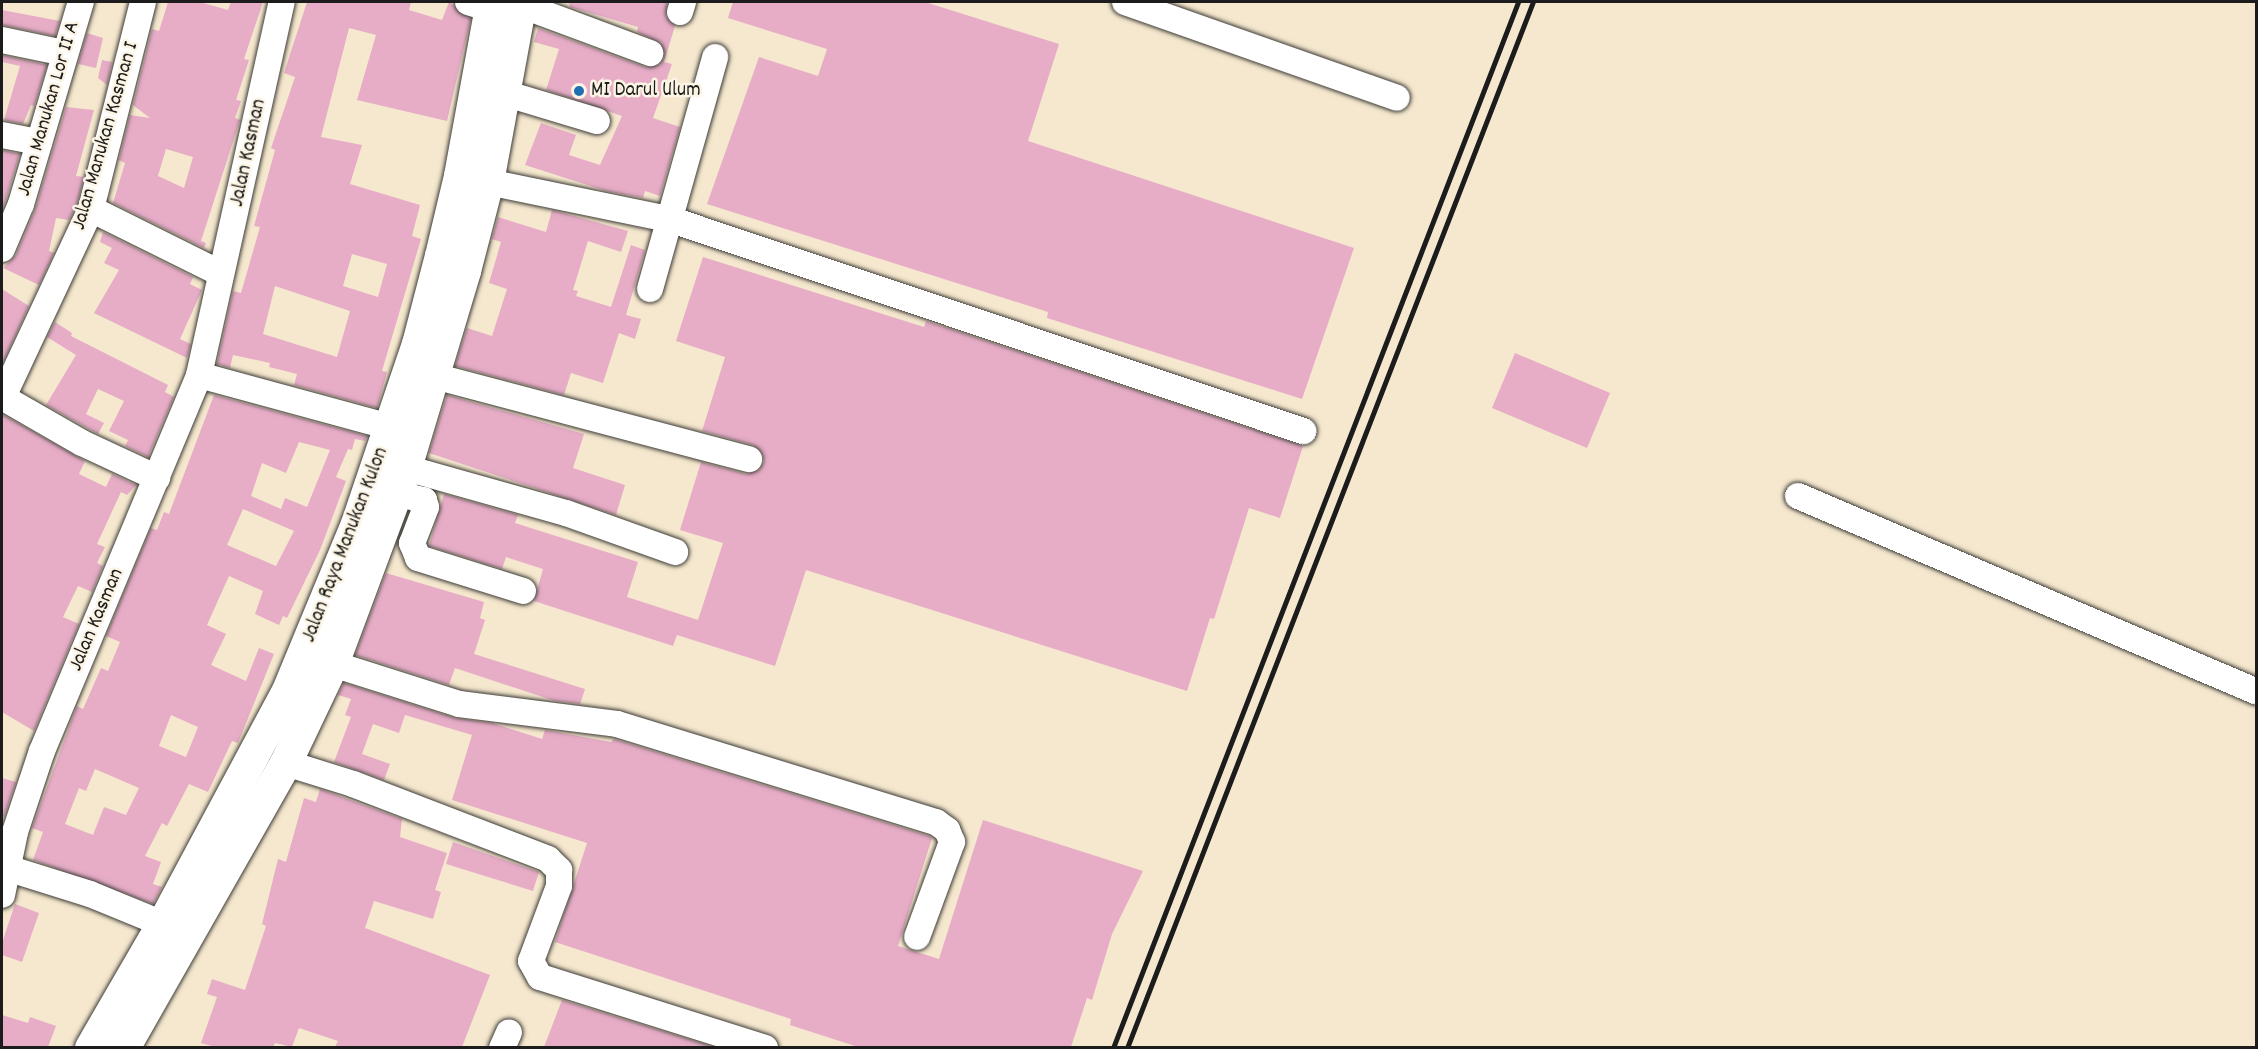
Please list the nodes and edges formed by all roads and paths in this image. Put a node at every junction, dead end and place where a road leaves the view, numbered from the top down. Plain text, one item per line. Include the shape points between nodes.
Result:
1 (81, 2) edge
2 (143, 2) edge
3 (282, 2) edge
4 (1125, 2) edge
5 (499, 4) edge
6 (2, 40) edge
7 (64, 53) junction
8 (650, 53) dead end
9 (715, 57) dead end
10 (490, 89) junction
11 (1397, 98) dead end
12 (597, 121) dead end
13 (2, 135) edge
14 (39, 142) junction
15 (488, 182) junction
16 (91, 209) junction
17 (669, 219) junction
18 (4, 238) edge
19 (220, 273) junction
20 (650, 289) dead end
21 (198, 375) junction
22 (434, 376) junction
23 (2, 398) edge
24 (391, 427) junction
25 (1303, 431) dead end
26 (749, 459) dead end
27 (157, 478) junction
28 (400, 480) junction
29 (1798, 496) dead end
30 (675, 552) dead end
31 (523, 591) dead end
32 (333, 664) junction
33 (2256, 691) edge
34 (286, 763) junction
35 (7, 868) junction
36 (2, 895) edge
37 (163, 924) junction
38 (917, 937) dead end
39 (91, 1047) edge
40 (124, 1047) edge
41 (765, 1047) edge

1 - 7 street, Jalan Manukan Lor II A
2 - 16 street, Jalan Manukan Kasman I
3 - 19 street, Jalan Kasman
4 - 11 street
5 - 8 street
5 - 10 main road, Jalan Raya Manukan Kulon
6 - 7 street
7 - 14 street, Jalan Manukan Lor II A
9 - 17 street
10 - 12 street
10 - 15 main road, Jalan Raya Manukan Kulon
10 - 24 main road, Jalan Raya Manukan Kulon
13 - 14 street
14 - 18 street, Jalan Manukan Lor II A
15 - 17 street
15 - 22 main road, Jalan Raya Manukan Kulon
16 - 19 street
16 - 23 street, Jalan Manukan Kasman I
17 - 20 street
17 - 25 street
19 - 21 street, Jalan Kasman
21 - 24 street
21 - 27 street, Jalan Kasman
22 - 26 street
22 - 28 main road, Jalan Raya Manukan Kulon
23 - 27 street via 82,443
24 - 37 main road, Jalan Raya Manukan Kulon via 357,524 287,693
27 - 35 street, Jalan Kasman via 42,751
28 - 30 street via 566,513
28 - 31 street via 424,500 426,507 412,543 418,558
28 - 32 main road, Jalan Raya Manukan Kulon
29 - 33 street
32 - 34 main road, Jalan Raya Manukan Kulon
32 - 38 street via 459,704 617,724 936,822 947,830 952,842
34 - 40 main road, Jalan Raya Manukan Kulon
34 - 41 street via 548,859 559,870 559,886 531,961 540,977
35 - 36 street, Jalan Kasman
35 - 37 street via 90,894
37 - 39 main road, Jalan Raya Manukan Kulon

